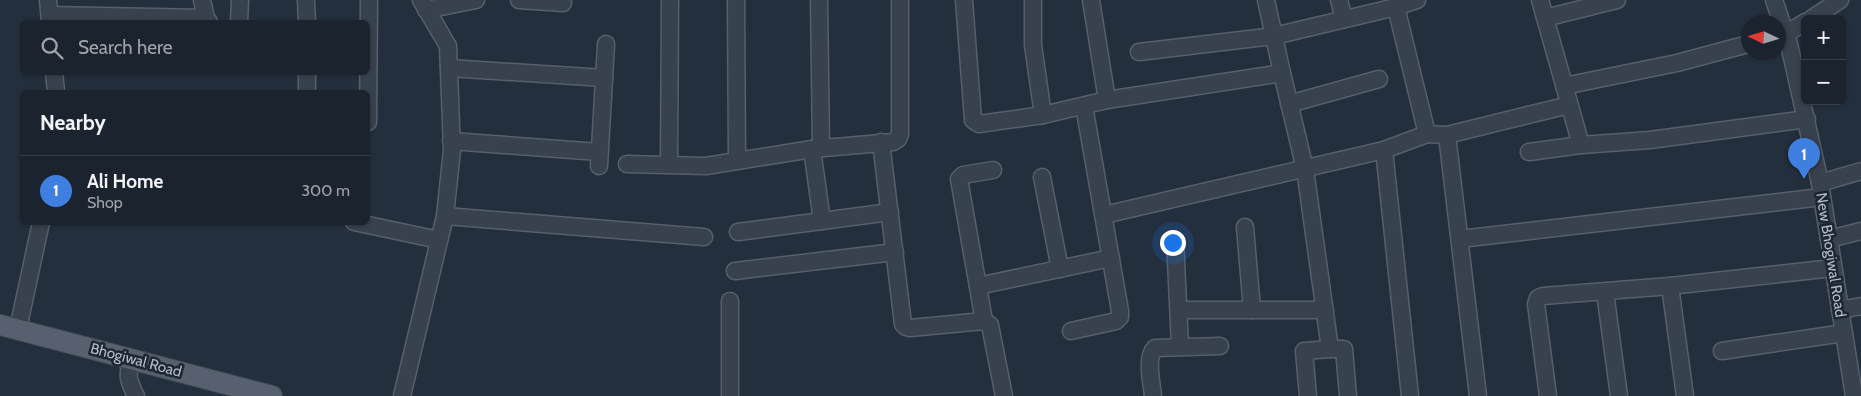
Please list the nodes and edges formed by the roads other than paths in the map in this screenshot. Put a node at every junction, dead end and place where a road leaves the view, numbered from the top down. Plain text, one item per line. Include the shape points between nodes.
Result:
1 (202, 0) edge
2 (240, 0) edge
3 (306, 0) edge
4 (369, 0) edge
5 (476, 0) edge
6 (519, 0) edge
7 (670, 0) edge
8 (736, 0) edge
9 (819, 0) edge
10 (900, 0) edge
11 (964, 0) edge
12 (1033, 0) edge
13 (1091, 0) edge
14 (1266, 0) edge
15 (1339, 0) edge
16 (1417, 0) edge
17 (1540, 0) edge
18 (1617, 0) edge
19 (1774, 0) edge
20 (1840, 0) edge
21 (564, 3) dead end
22 (424, 5) edge
23 (1396, 7) junction
24 (49, 13) edge
25 (1777, 15) edge
26 (1816, 15) edge
27 (1546, 18) junction
28 (207, 20) edge
29 (239, 20) edge
30 (307, 20) edge
31 (369, 20) edge
32 (1344, 20) junction
33 (1801, 24) edge
34 (1786, 33) edge
35 (1274, 36) junction
36 (606, 44) dead end
37 (1741, 46) edge
38 (1786, 48) edge
39 (1139, 52) dead end
40 (449, 68) junction
41 (1282, 73) junction
42 (54, 75) edge
43 (307, 75) edge
44 (368, 75) edge
45 (604, 78) junction
46 (1379, 79) dead end
47 (1564, 86) junction
48 (56, 90) edge
49 (308, 90) edge
50 (368, 90) edge
51 (1107, 100) junction
52 (1289, 104) junction
53 (1569, 105) junction
54 (1084, 106) junction
55 (1043, 115) junction
56 (1807, 119) junction
57 (1427, 134) junction
58 (1448, 135) junction
59 (451, 141) junction
60 (881, 142) junction
61 (1581, 145) junction
62 (816, 148) junction
63 (1384, 150) junction
64 (1529, 152) dead end
65 (737, 161) junction
66 (627, 164) dead end
67 (669, 165) junction
68 (1305, 169) junction
69 (992, 170) dead end
70 (1861, 171) edge
71 (1042, 178) dead end
72 (1821, 190) junction
73 (890, 212) junction
74 (1104, 215) junction
75 (444, 216) junction
76 (822, 221) junction
77 (40, 225) edge
78 (368, 225) edge
79 (1245, 227) dead end
80 (1861, 231) edge
81 (738, 232) dead end
82 (704, 237) dead end
83 (1460, 239) junction
84 (1829, 239) junction
85 (439, 240) junction
86 (1175, 240) dead end
87 (894, 252) junction
88 (1111, 258) junction
89 (1834, 268) junction
90 (1060, 269) junction
91 (735, 271) dead end
92 (978, 286) junction
93 (1670, 286) junction
94 (1605, 292) junction
95 (730, 301) dead end
96 (1861, 306) edge
97 (1179, 310) junction
98 (1252, 310) junction
99 (1325, 310) junction
100 (1840, 310) junction
101 (984, 321) junction
102 (9, 327) edge
103 (1071, 331) dead end
104 (1844, 333) junction
105 (1180, 346) junction
106 (1220, 346) dead end
107 (1330, 349) junction
108 (1722, 351) dead end
109 (131, 359) junction
110 (1856, 373) edge
111 (230, 391) edge
112 (136, 396) edge
113 (272, 396) edge
114 (402, 396) edge
115 (730, 396) edge
116 (1004, 396) edge
117 (1153, 396) edge
118 (1308, 396) edge
119 (1348, 396) edge
120 (1410, 396) edge
121 (1478, 396) edge
122 (1548, 396) edge
123 (1619, 396) edge
124 (1685, 396) edge
125 (1854, 396) edge

1 - 28 street
2 - 29 street
3 - 30 street
4 - 31 street
5 - 22 street
6 - 21 street
7 - 67 street
8 - 65 street
9 - 62 street
10 - 60 street via 900,134 893,142
11 - 55 street via 973,120 979,124
12 - 55 street via 1033,46
13 - 51 street
14 - 35 street
15 - 32 street
16 - 23 street
17 - 27 street
18 - 27 street
19 - 25 street, New Bhogiwal Road
20 - 26 street
22 - 40 street via 448,46
23 - 32 street
23 - 57 street
24 - 28 street
27 - 47 street
32 - 35 street
33 - 34 street
35 - 39 street
35 - 41 street
36 - 45 street
37 - 47 street via 1677,63
38 - 56 street, New Bhogiwal Road
40 - 45 street
40 - 59 street
41 - 51 street
41 - 52 street
42 - 48 street
43 - 49 street
44 - 50 street
45 - 59 street via 599,159
46 - 52 street
47 - 53 street
51 - 54 street
52 - 68 street
53 - 58 street
53 - 61 street
54 - 55 street
54 - 74 street
56 - 61 street via 1650,140
56 - 72 street, New Bhogiwal Road
57 - 58 street
57 - 63 street
58 - 83 street
59 - 75 street
60 - 62 street
60 - 73 street
61 - 64 street
62 - 65 street
62 - 76 street
63 - 68 street
63 - 120 street
65 - 67 street via 706,166
66 - 67 street
68 - 74 street
68 - 99 street
69 - 92 street via 963,175 959,179
70 - 72 street
71 - 90 street
72 - 83 street
72 - 84 street, New Bhogiwal Road
73 - 76 street
73 - 87 street
74 - 88 street
75 - 82 street
75 - 85 street
76 - 81 street
77 - 102 street
78 - 85 street
79 - 98 street
80 - 84 street
83 - 121 street
84 - 89 street, New Bhogiwal Road
85 - 114 street
86 - 97 street
87 - 91 street
87 - 101 street via 906,327
88 - 90 street
88 - 103 street via 1120,317 1116,321
89 - 93 street
89 - 100 street, New Bhogiwal Road
90 - 92 street
92 - 101 street
93 - 94 street
93 - 124 street
94 - 122 street via 1538,298 1536,304
94 - 123 street
95 - 115 street
96 - 100 street
97 - 98 street
97 - 105 street
98 - 99 street
99 - 107 street
100 - 104 street, New Bhogiwal Road
101 - 116 street via 990,325
102 - 109 main road, Bhogiwal Road
104 - 108 street
104 - 110 street, New Bhogiwal Road
105 - 106 street
105 - 117 street via 1155,348 1152,352
107 - 118 street via 1304,351
107 - 119 street via 1344,349
109 - 111 main road, Bhogiwal Road
109 - 112 street via 128,381
110 - 125 street, New Bhogiwal Road
111 - 113 main road, Bhogiwal Road

